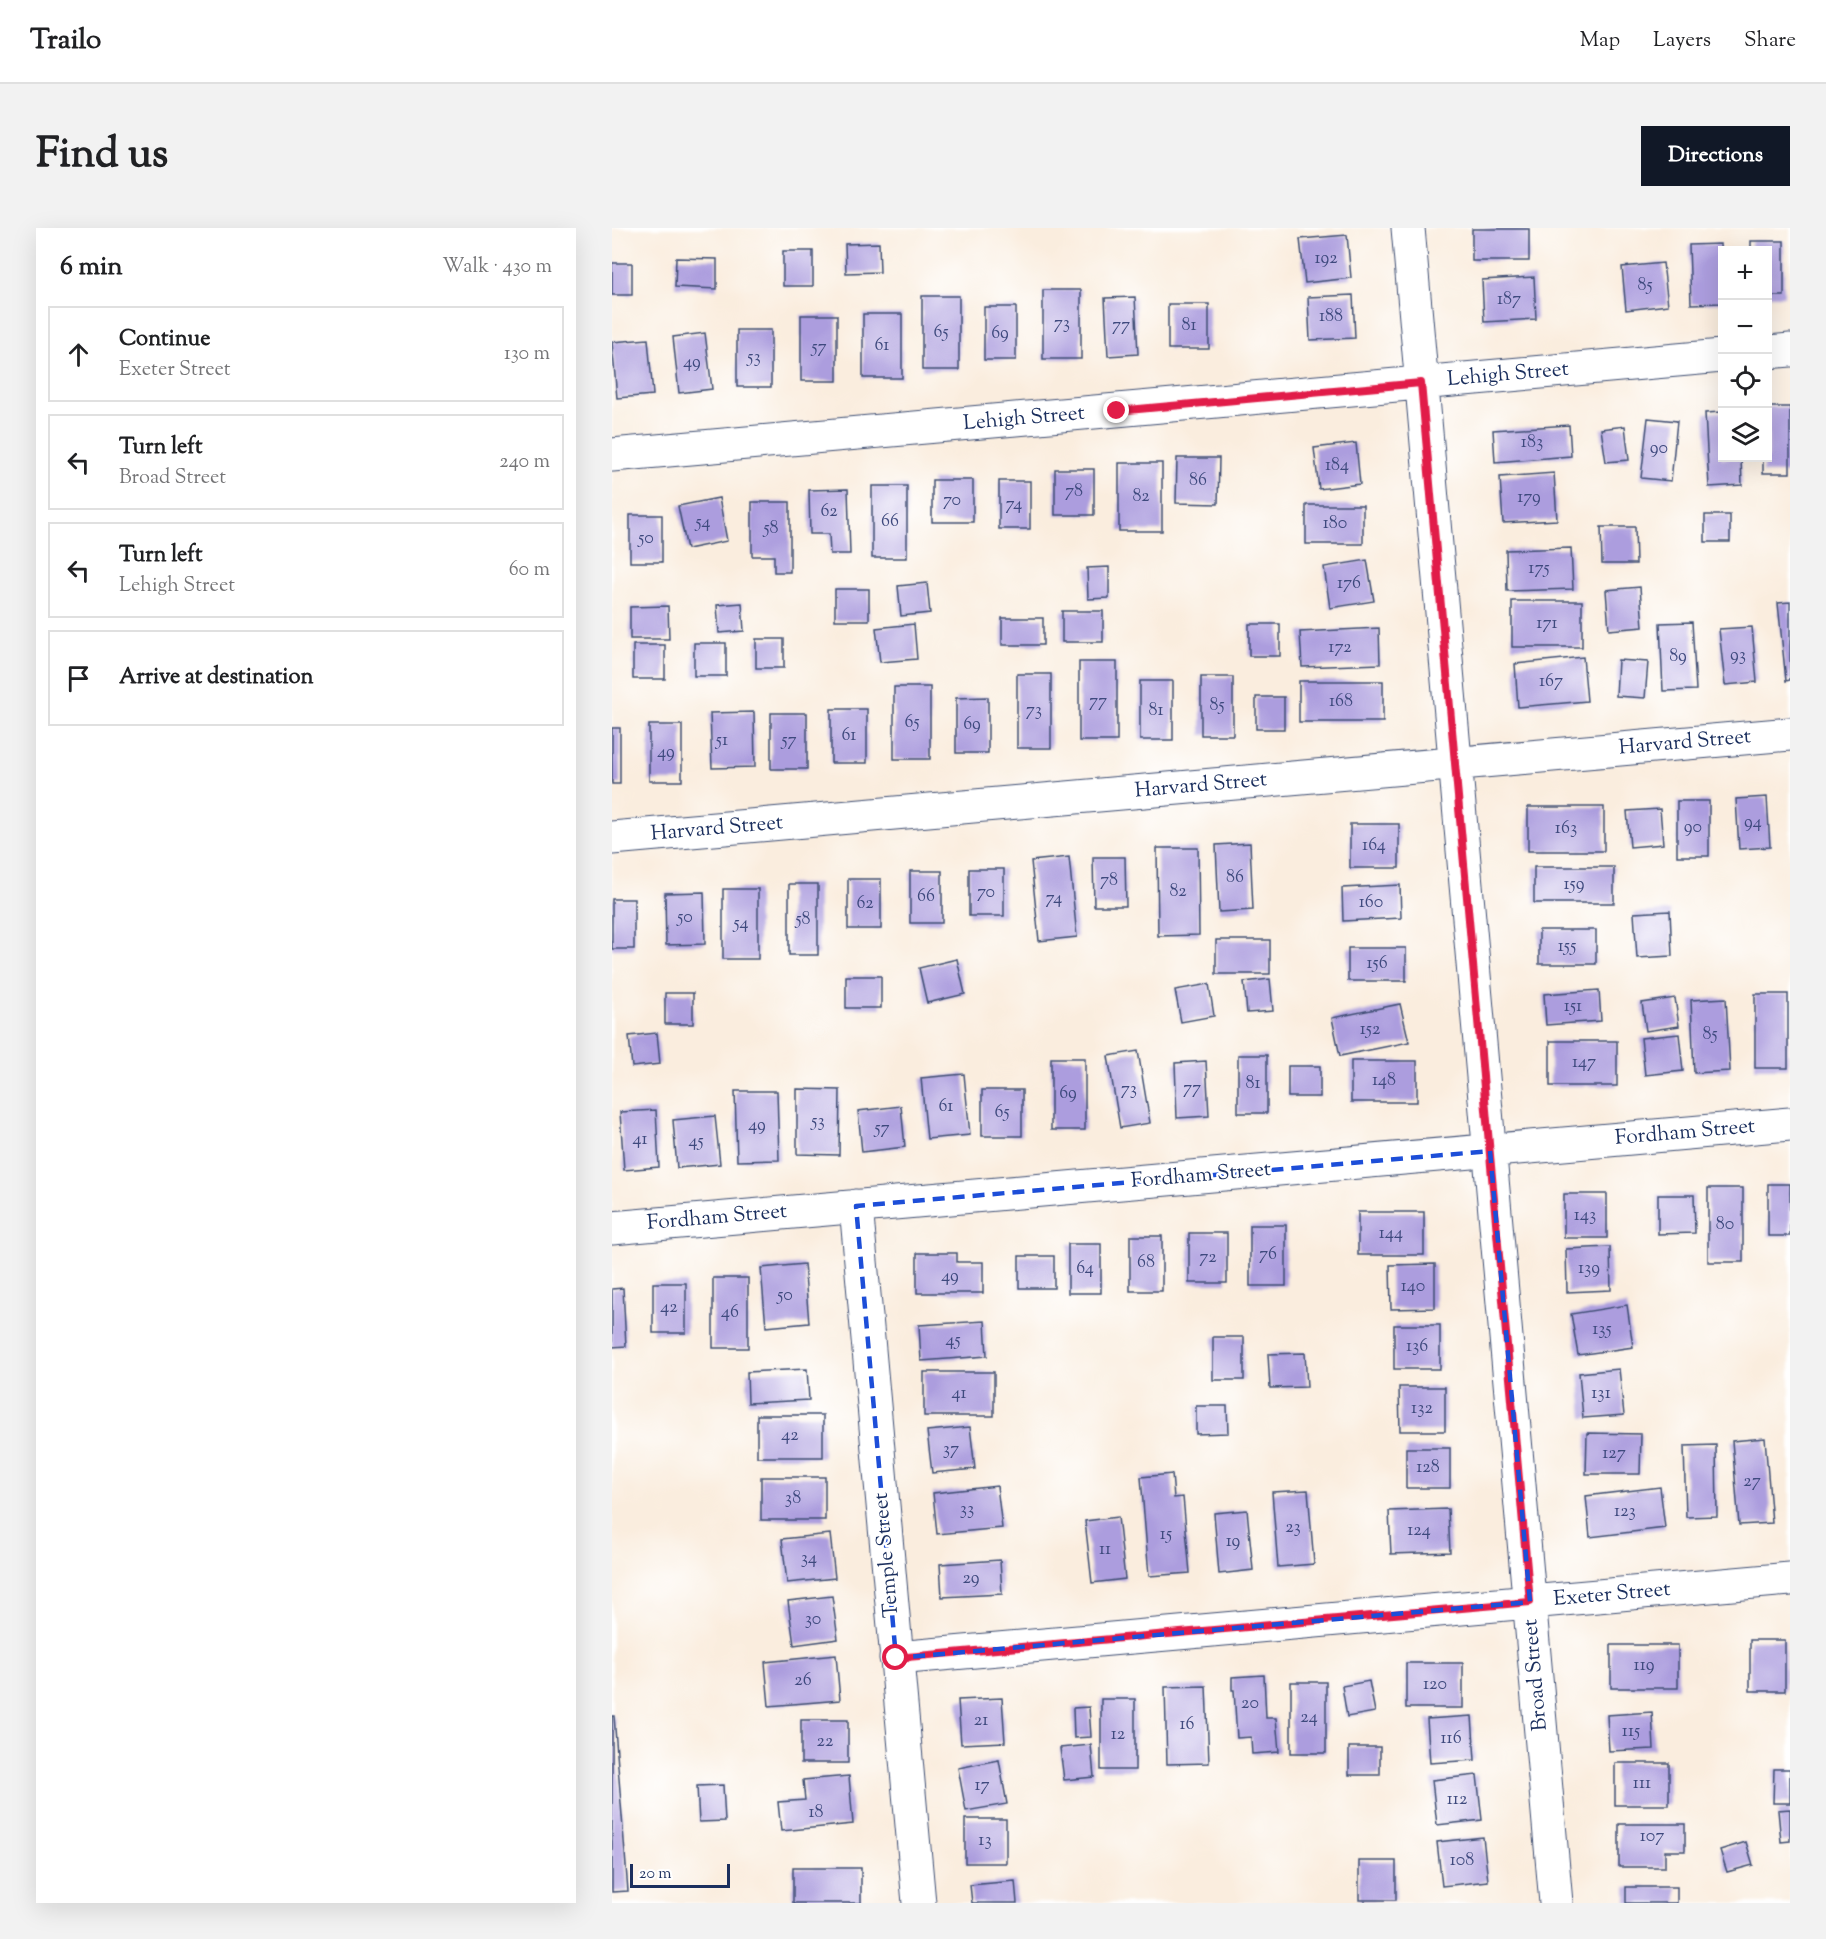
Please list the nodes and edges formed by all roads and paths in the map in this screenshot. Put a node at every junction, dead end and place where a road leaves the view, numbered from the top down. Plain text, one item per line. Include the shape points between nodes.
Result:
1 (1408, 228) edge
2 (1790, 350) edge
3 (1772, 352) edge
4 (1718, 356) edge
5 (1421, 383) junction
6 (612, 455) edge
7 (1790, 734) edge
8 (1455, 764) junction
9 (612, 838) edge
10 (1790, 1124) edge
11 (1490, 1150) junction
12 (856, 1206) junction
13 (612, 1228) edge
14 (1790, 1579) edge
15 (1530, 1602) junction
16 (896, 1658) junction
17 (919, 1903) edge
18 (1556, 1903) edge

1 - 5 street, Broad Street
2 - 3 street
4 - 5 street, Lehigh Street
5 - 6 street, Lehigh Street
5 - 8 street, Broad Street
7 - 8 street, Harvard Street
8 - 9 street, Harvard Street
8 - 11 street, Broad Street
10 - 11 street, Fordham Street
11 - 12 street, Fordham Street
11 - 15 street, Broad Street
12 - 13 street, Fordham Street
12 - 16 street, Temple Street
14 - 15 street, Exeter Street
15 - 16 street, Exeter Street
15 - 18 street, Broad Street
16 - 17 street, Temple Street

